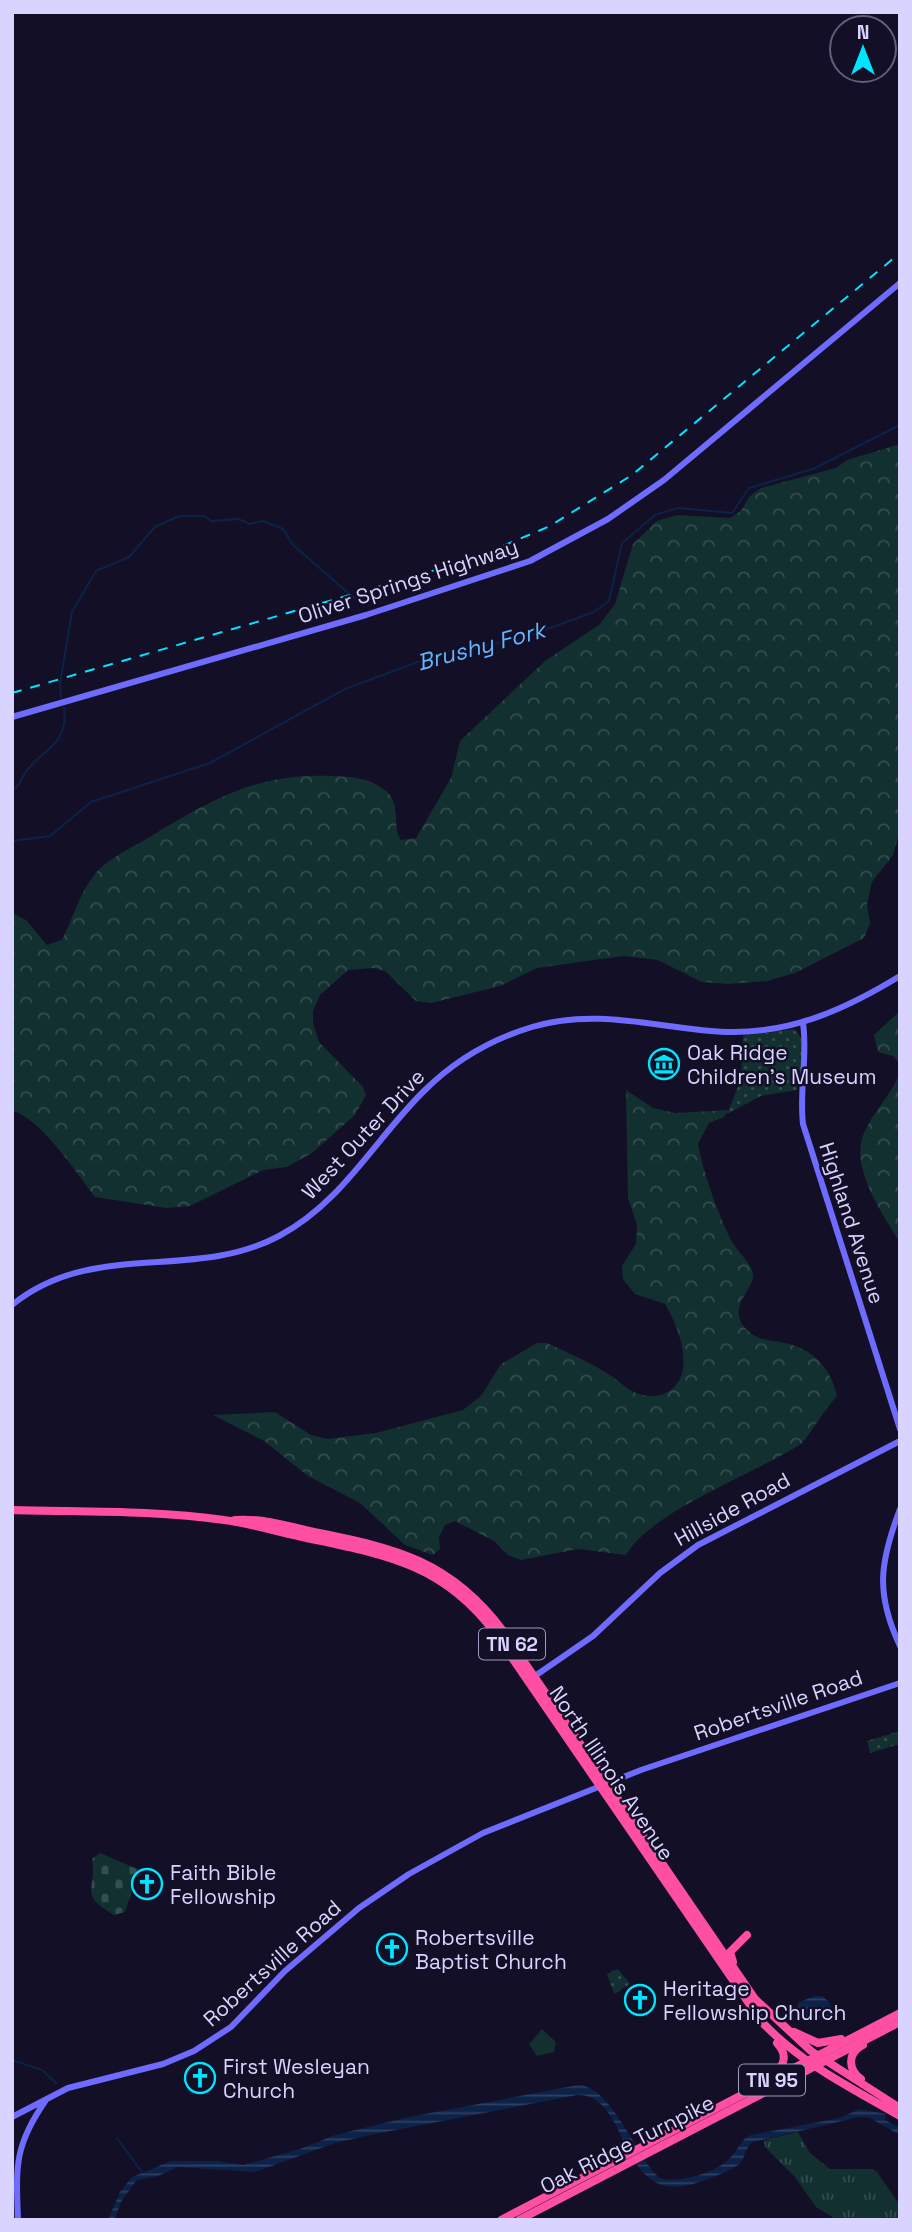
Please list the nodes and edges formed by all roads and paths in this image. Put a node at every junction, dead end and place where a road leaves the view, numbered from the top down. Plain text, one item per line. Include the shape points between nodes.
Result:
1 (900, 283) edge
2 (12, 717) edge
3 (900, 976) edge
4 (803, 1023) junction
5 (12, 1305) edge
6 (900, 1429) edge
7 (900, 1441) edge
8 (900, 1509) edge
9 (12, 1510) edge
10 (900, 1646) edge
11 (531, 1678) junction
12 (900, 1683) edge
13 (604, 1785) junction
14 (716, 1943) junction
15 (755, 1999) junction
16 (766, 2012) junction
17 (898, 2016) edge
18 (761, 2021) junction
19 (890, 2027) junction
20 (822, 2059) junction
21 (811, 2064) junction
22 (823, 2073) junction
23 (745, 2094) junction
24 (48, 2099) junction
25 (885, 2099) junction
26 (900, 2108) edge
27 (900, 2116) edge
28 (12, 2117) edge
29 (685, 2133) junction
30 (645, 2149) junction
31 (631, 2157) junction
32 (14, 2159) edge
33 (18, 2220) edge
34 (501, 2220) edge
35 (519, 2220) edge

1 - 2 street, Oliver Springs Highway via 664,480 608,519 530,561 366,615
3 - 4 street, West Outer Drive via 843,1008
4 - 5 street, West Outer Drive via 724,1032 591,1017 519,1032 448,1070 398,1118 329,1200 279,1237 218,1258 100,1266 57,1279
4 - 6 street, Highland Avenue via 803,1124
7 - 11 street, Hillside Road via 698,1545 660,1573 593,1636
8 - 10 street via 885,1551 882,1582 886,1611
9 - 11 highway, North Illinois Avenue / TN 62 via 228,1520 396,1558 430,1573 476,1609
11 - 13 highway, North Illinois Avenue / TN 62
12 - 13 street, Robertsville Road
13 - 14 highway, TN 62
13 - 18 highway, North Illinois Avenue / TN 62
13 - 24 street, Robertsville Road via 503,1823 409,1874 359,1908 231,2027 194,2051 163,2064 68,2088
14 - 15 highway, TN 62
14 - 15 highway via 726,1946 747,1935 733,1947 730,1957
15 - 16 highway, TN 62
16 - 17 highway via 801,2037 818,2043 832,2042
16 - 20 highway, TN 62
17 - 19 highway, Oak Ridge Turnpike / TN 95
17 - 20 highway, Oak Ridge Turnpike / TN 95
18 - 21 highway, North Illinois Avenue / TN 62
18 - 23 highway via 783,2049 785,2060 780,2070
19 - 20 highway, Oak Ridge Turnpike / TN 95
19 - 25 highway via 857,2049 851,2064 857,2076
20 - 21 highway, Oak Ridge Turnpike / TN 95
20 - 25 highway, TN 62
21 - 22 highway, TN 62
21 - 23 highway, Oak Ridge Turnpike / TN 95
21 - 29 highway, Oak Ridge Turnpike / TN 95
22 - 27 highway, TN 62
22 - 29 highway
23 - 30 highway, Oak Ridge Turnpike / TN 95
24 - 28 street, Robertsville Road
24 - 32 street
25 - 26 highway, TN 62
29 - 30 highway, Oak Ridge Turnpike / TN 95
30 - 31 highway, Oak Ridge Turnpike / TN 95
31 - 34 highway
31 - 35 highway, Oak Ridge Turnpike / TN 95
32 - 33 street

